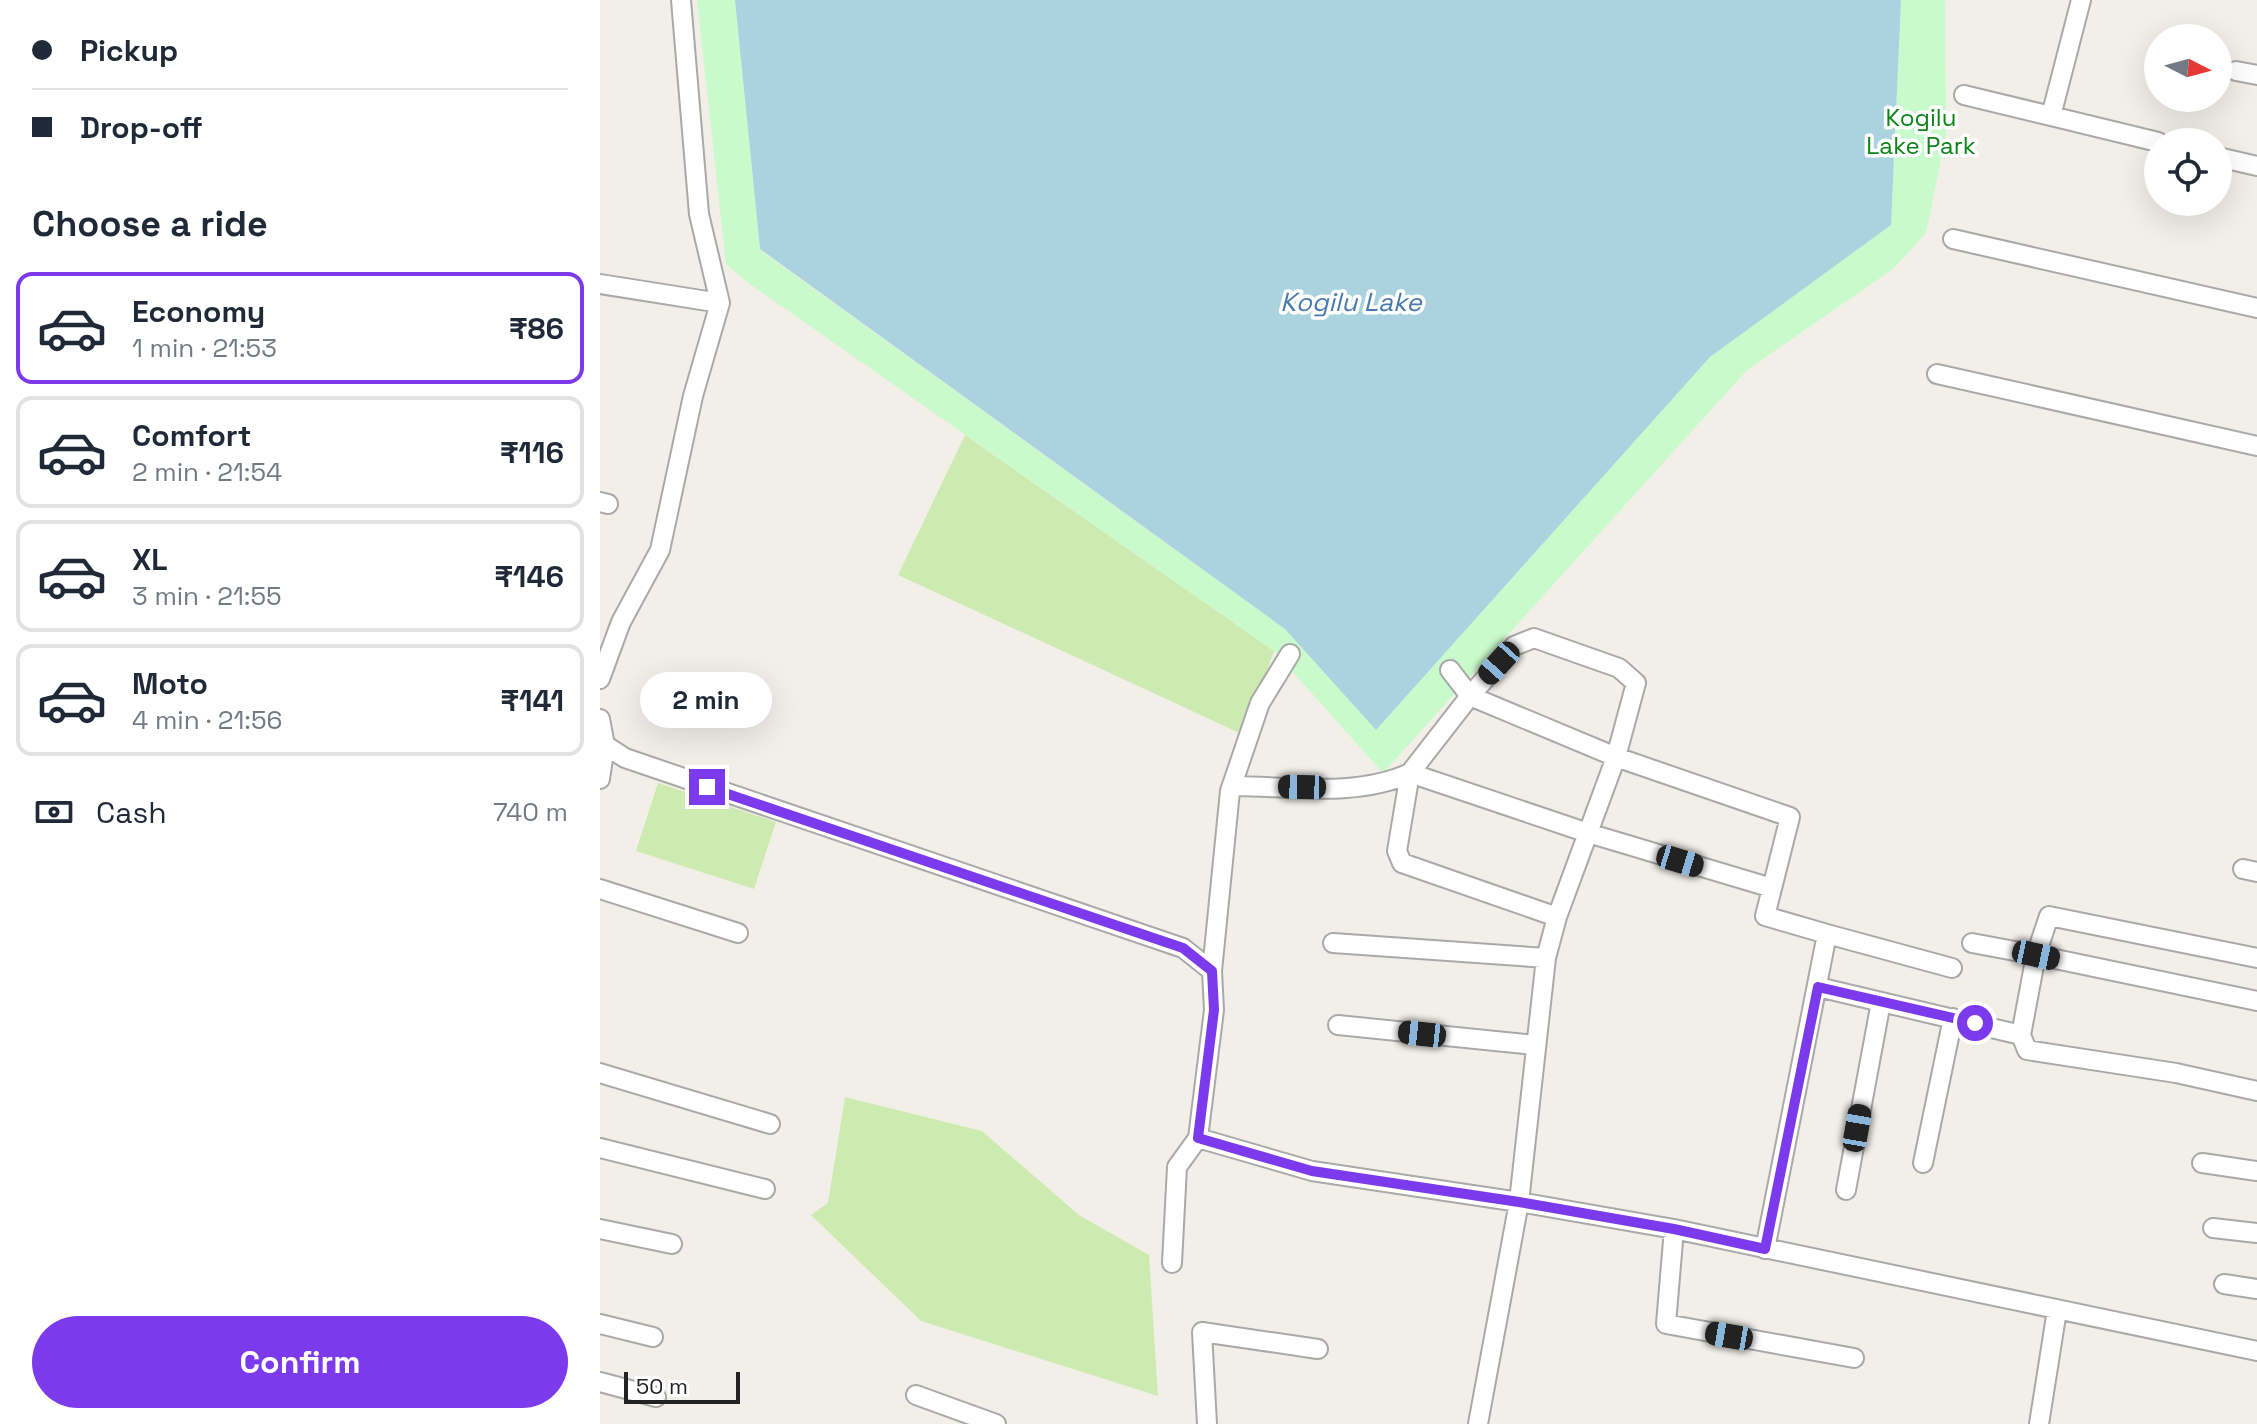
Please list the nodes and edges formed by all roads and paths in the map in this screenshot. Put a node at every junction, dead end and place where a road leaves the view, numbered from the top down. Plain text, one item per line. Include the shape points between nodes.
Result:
1 (681, 0) edge
2 (2081, 0) edge
3 (2236, 71) dead end
4 (2257, 75) edge
5 (1964, 95) dead end
6 (2051, 116) junction
7 (2144, 139) edge
8 (2232, 160) edge
9 (2257, 166) edge
10 (1953, 239) dead end
11 (600, 284) edge
12 (720, 303) junction
13 (2257, 308) edge
14 (1937, 374) dead end
15 (2257, 446) edge
16 (1290, 654) dead end
17 (1450, 670) dead end
18 (600, 679) edge
19 (1470, 696) junction
20 (600, 719) edge
21 (605, 745) junction
22 (1616, 757) junction
23 (1410, 773) junction
24 (600, 779) edge
25 (1238, 786) dead end
26 (1588, 833) junction
27 (1772, 888) junction
28 (600, 889) edge
29 (1557, 917) junction
30 (738, 933) dead end
31 (1827, 934) junction
32 (1333, 943) dead end
33 (1972, 943) dead end
34 (2036, 955) junction
35 (1546, 958) junction
36 (2257, 958) edge
37 (1952, 968) dead end
38 (1212, 971) junction
39 (1818, 987) junction
40 (2257, 1001) edge
41 (1881, 1002) junction
42 (1953, 1018) junction
43 (1338, 1025) dead end
44 (2021, 1035) junction
45 (1535, 1045) junction
46 (600, 1073) edge
47 (2257, 1091) edge
48 (770, 1124) dead end
49 (1198, 1138) junction
50 (600, 1148) edge
51 (1923, 1163) dead end
52 (2202, 1163) dead end
53 (2257, 1171) edge
54 (765, 1189) dead end
55 (1846, 1190) dead end
56 (1519, 1202) junction
57 (2213, 1228) dead end
58 (600, 1229) edge
59 (1674, 1229) junction
60 (2257, 1233) edge
61 (672, 1244) dead end
62 (1765, 1249) junction
63 (1172, 1263) dead end
64 (2224, 1284) dead end
65 (2257, 1289) edge
66 (2057, 1310) junction
67 (600, 1324) edge
68 (653, 1337) dead end
69 (1318, 1349) dead end
70 (2257, 1351) edge
71 (1854, 1358) dead end
72 (600, 1382) edge
73 (916, 1395) dead end
74 (656, 1397) dead end
75 (996, 1424) edge
76 (1207, 1424) edge
77 (1478, 1424) edge
78 (2039, 1424) edge

1 - 12 street via 699,214
2 - 6 street
3 - 4 street
5 - 6 street
6 - 7 street
8 - 9 street
10 - 13 street
11 - 12 street
12 - 18 street via 693,396 660,550 621,622
14 - 15 street
16 - 38 street via 1260,703 1230,791
17 - 19 street
19 - 22 street
19 - 22 street via 1514,646 1534,638 1619,668 1636,683
19 - 23 street
20 - 21 street
21 - 24 street
21 - 38 street via 647,767 1183,948
22 - 26 street
22 - 27 street via 1790,817
23 - 25 street via 1365,788
23 - 26 street
23 - 29 street via 1397,851 1402,863
26 - 27 street
26 - 29 street
27 - 31 street via 1765,916
28 - 30 street
29 - 35 street
31 - 37 street
31 - 39 street
32 - 35 street
33 - 34 street
34 - 36 street via 2049,916
34 - 40 street
34 - 44 street
35 - 45 street
38 - 49 street via 1214,1010
39 - 41 street
39 - 62 street
41 - 42 street
41 - 55 street
42 - 44 street
42 - 51 street
43 - 45 street
44 - 47 street via 2027,1050
45 - 56 street
46 - 48 street
49 - 56 street via 1312,1171
49 - 63 street via 1177,1167
50 - 54 street
52 - 53 street
56 - 59 street
56 - 77 street
57 - 60 street
58 - 61 street
59 - 62 street
59 - 71 street via 1666,1324
62 - 66 street
64 - 65 street
66 - 70 street
66 - 78 street
67 - 68 street
69 - 76 street via 1202,1332
72 - 74 street
73 - 75 street

